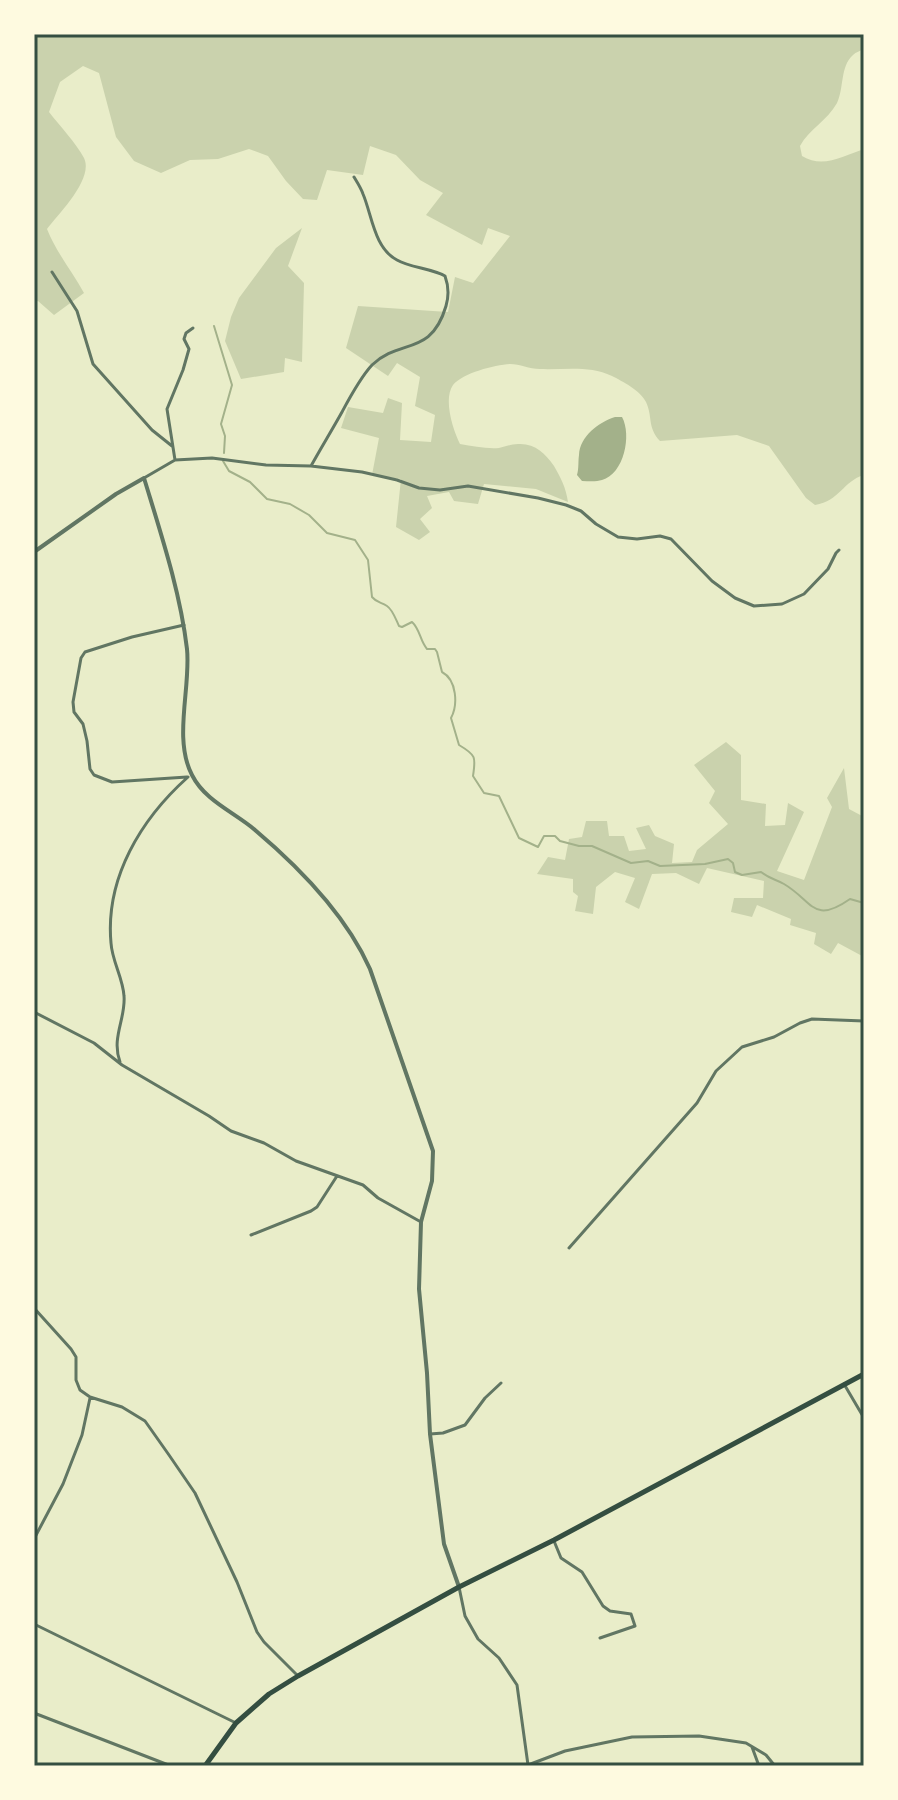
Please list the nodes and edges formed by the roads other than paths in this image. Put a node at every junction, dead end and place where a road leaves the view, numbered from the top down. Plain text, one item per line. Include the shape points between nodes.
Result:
1 (354, 177) dead end
2 (52, 272) dead end
3 (193, 328) dead end
4 (172, 446) junction
5 (175, 460) junction
6 (311, 466) junction
7 (144, 478) junction
8 (839, 550) dead end
9 (34, 552) edge
10 (184, 625) junction
11 (189, 776) junction
12 (34, 1012) edge
13 (864, 1021) edge
14 (122, 1065) junction
15 (337, 1176) junction
16 (421, 1222) junction
17 (251, 1235) dead end
18 (569, 1248) dead end
19 (34, 1308) edge
20 (864, 1374) edge
21 (501, 1383) dead end
22 (844, 1384) junction
23 (90, 1397) junction
24 (864, 1418) edge
25 (430, 1434) junction
26 (34, 1539) edge
27 (554, 1540) junction
28 (459, 1587) junction
29 (34, 1624) edge
30 (600, 1638) dead end
31 (298, 1676) junction
32 (34, 1713) edge
33 (236, 1723) junction
34 (752, 1746) junction
35 (528, 1765) edge
36 (171, 1766) edge
37 (205, 1766) edge
38 (759, 1766) edge
39 (775, 1766) edge

1 - 6 street via 387,253 445,276 449,297 431,335 371,367
2 - 4 street via 77,311 93,364
3 - 4 street via 184,339 189,349 167,409
4 - 5 street
5 - 6 street
5 - 7 street
6 - 8 street via 362,472 419,488 468,486 566,505 618,537 671,539 712,581 754,606 782,604 804,594
7 - 9 street
7 - 10 street
10 - 11 street
10 - 11 street via 85,652 73,702 94,775 112,782
11 - 14 street via 139,833 112,900 111,949 125,999 116,1043
11 - 16 street via 304,876 359,945 433,1151 432,1181
12 - 14 street via 94,1043
13 - 18 street via 812,1019 742,1047 716,1071 697,1103
14 - 15 street via 231,1131
15 - 16 street via 363,1185
15 - 17 street via 317,1207
16 - 25 street via 419,1289
19 - 23 street via 71,1349 76,1380
20 - 22 main road
21 - 25 street via 465,1425
22 - 24 street
22 - 27 main road
23 - 26 street via 63,1484
23 - 31 street via 145,1421 195,1493 257,1632
25 - 28 street via 444,1544
27 - 28 main road
27 - 30 street via 561,1558 582,1572 603,1606 633,1617 635,1626
28 - 31 main road
28 - 35 street via 465,1616 478,1639 517,1685
29 - 33 street
31 - 33 main road
32 - 36 street
33 - 37 main road
34 - 35 street via 699,1736 632,1737
34 - 38 street
34 - 39 street

